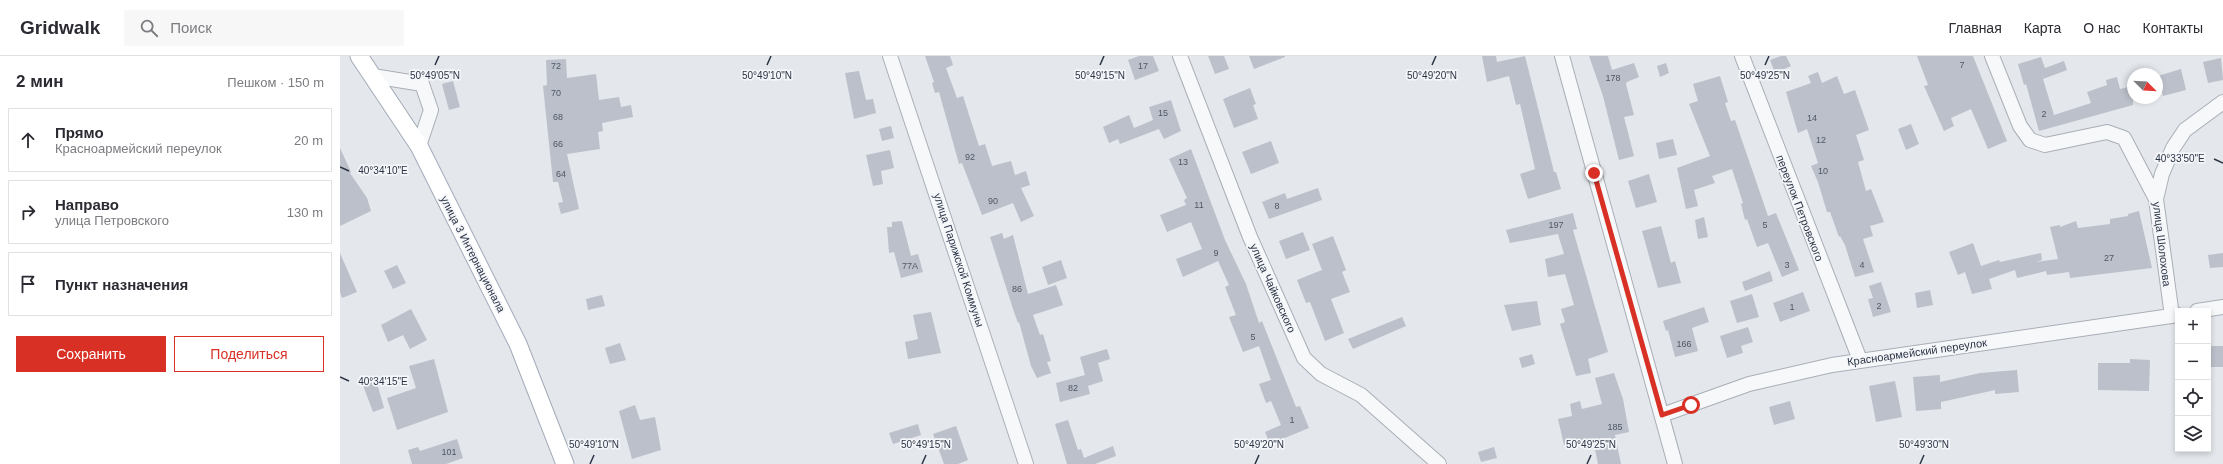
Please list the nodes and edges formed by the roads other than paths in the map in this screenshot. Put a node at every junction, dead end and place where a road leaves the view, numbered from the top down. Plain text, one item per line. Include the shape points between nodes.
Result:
1 (359, 56) edge
2 (890, 56) edge
3 (1180, 56) edge
4 (1562, 56) edge
5 (1742, 56) edge
6 (1992, 56) edge
7 (373, 76) junction
8 (2223, 102) edge
9 (419, 146) junction
10 (2156, 199) junction
11 (2223, 307) edge
12 (2211, 309) edge
13 (2175, 315) edge
14 (1860, 360) junction
15 (1662, 415) junction
16 (565, 464) edge
17 (1026, 464) edge
18 (1438, 464) edge
19 (1675, 464) edge

1 - 7 main road, улица 3 Интернационала
2 - 17 street, улица Парижской Коммуны
3 - 18 street, улица Чайковского via 1250,237 1304,358 1321,374 1361,395
4 - 15 street
5 - 14 street, переулок Петровского
6 - 10 street via 2020,126 2030,140 2045,145 2107,132 2124,138
7 - 9 main road, улица 3 Интернационала
7 - 9 street via 422,84 431,110
8 - 10 street, улица Шолохова via 2185,130 2172,148
9 - 16 main road, улица 3 Интернационала via 518,344
10 - 13 street, улица Шолохова
11 - 12 street
13 - 14 street, Красноармейский переулок
14 - 15 street, Красноармейский переулок via 1749,384
15 - 19 street

